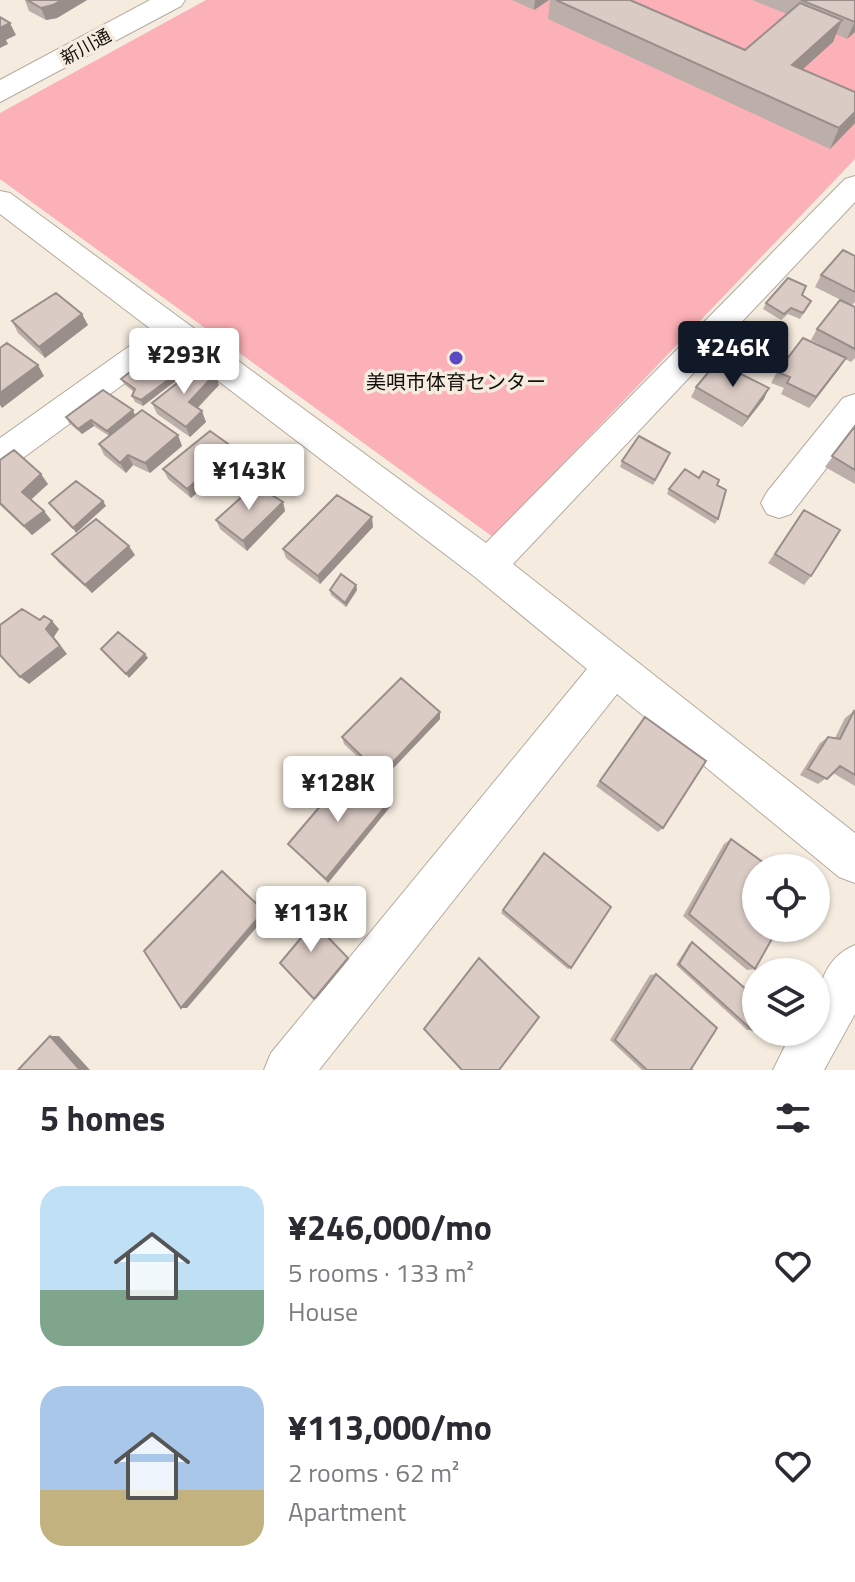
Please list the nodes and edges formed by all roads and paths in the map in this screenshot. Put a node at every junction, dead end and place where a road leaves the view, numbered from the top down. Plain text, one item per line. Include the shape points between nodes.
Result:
1 (171, 0) edge
2 (0, 93) edge
3 (855, 185) edge
4 (0, 200) edge
5 (175, 330) junction
6 (855, 407) edge
7 (0, 456) edge
8 (779, 503) dead end
9 (488, 566) junction
10 (612, 669) junction
11 (855, 861) edge
12 (855, 968) edge
13 (288, 1070) edge
14 (797, 1070) edge

1 - 2 street, 新川通
3 - 9 street
4 - 5 street
5 - 7 street
5 - 9 street
6 - 8 street
9 - 10 street
10 - 11 street
10 - 13 street
12 - 14 street

